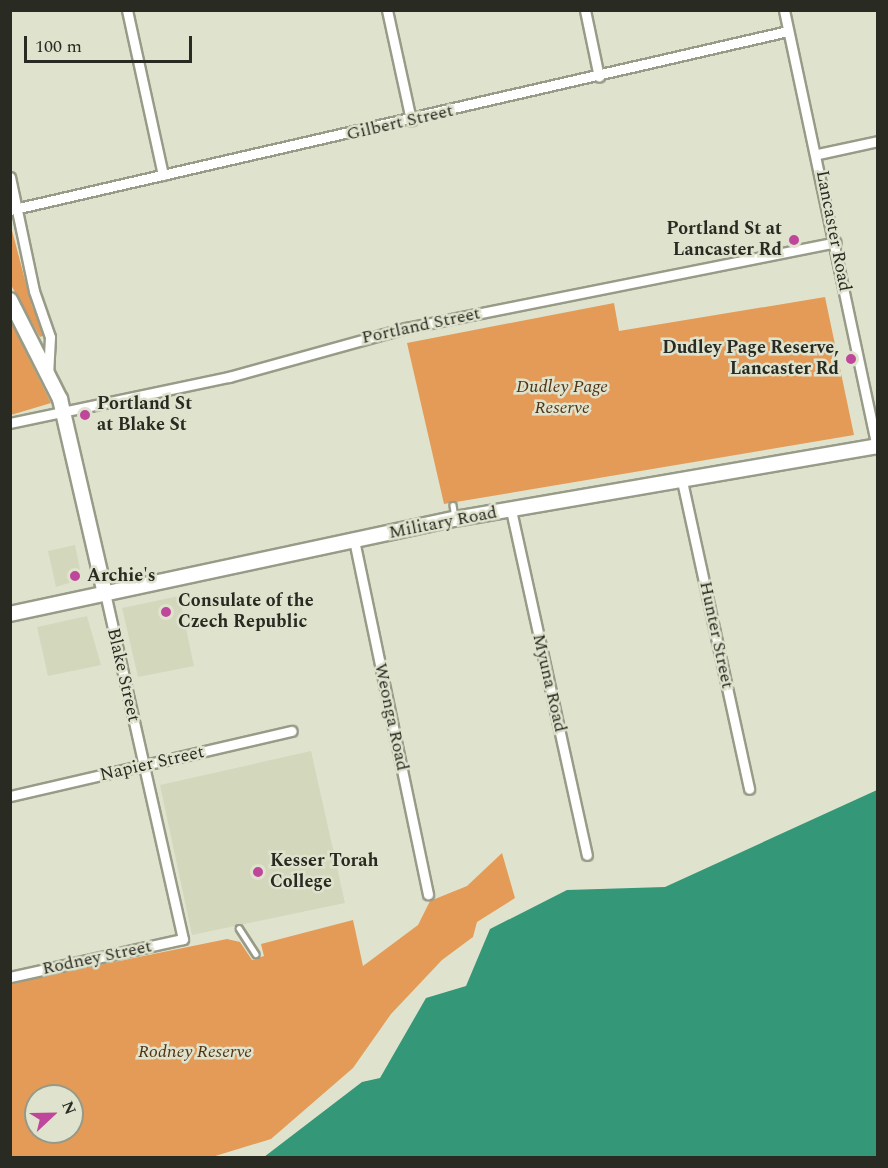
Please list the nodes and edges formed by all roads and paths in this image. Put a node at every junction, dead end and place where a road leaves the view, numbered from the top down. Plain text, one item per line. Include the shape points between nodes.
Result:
1 (127, 10) edge
2 (387, 10) edge
3 (585, 10) edge
4 (783, 10) edge
5 (788, 31) junction
6 (598, 77) junction
7 (411, 120) junction
8 (878, 141) edge
9 (818, 154) junction
10 (164, 176) junction
11 (10, 177) edge
12 (14, 209) edge
13 (835, 242) junction
14 (10, 300) edge
15 (48, 374) junction
16 (64, 411) junction
17 (10, 423) edge
18 (877, 448) edge
19 (682, 481) junction
20 (453, 505) dead end
21 (511, 510) junction
22 (455, 519) junction
23 (354, 540) junction
24 (105, 594) junction
25 (10, 614) edge
26 (292, 731) dead end
27 (143, 767) junction
28 (749, 789) dead end
29 (10, 796) edge
30 (587, 855) dead end
31 (428, 894) dead end
32 (239, 928) dead end
33 (183, 939) joint
34 (256, 954) dead end
35 (10, 977) edge

1 - 10 street
2 - 7 street
3 - 6 street
4 - 5 street, Lancaster Road
5 - 6 street, Gilbert Street
5 - 9 street, Lancaster Road
6 - 7 street, Gilbert Street
7 - 10 street, Gilbert Street
8 - 9 street
9 - 13 street, Lancaster Road
10 - 12 street, Gilbert Street
11 - 12 street
12 - 15 street via 52,348
13 - 16 street, Portland Street via 406,328 229,377
13 - 18 street, Lancaster Road
14 - 15 street, Blake Street
15 - 16 street, Blake Street
16 - 17 street, Portland Street
16 - 24 street, Blake Street
18 - 19 street, Military Road
19 - 21 street, Military Road
19 - 28 street, Hunter Street
20 - 22 lane
21 - 22 street, Military Road
21 - 30 street, Myuna Road
22 - 23 street, Military Road
23 - 24 street, Military Road
23 - 31 street, Weonga Road
24 - 25 street, Military Road
24 - 27 street, Blake Street
26 - 27 street, Napier Street
27 - 29 street, Napier Street
27 - 33 street, Blake Street
32 - 34 lane
33 - 35 street, Rodney Street

